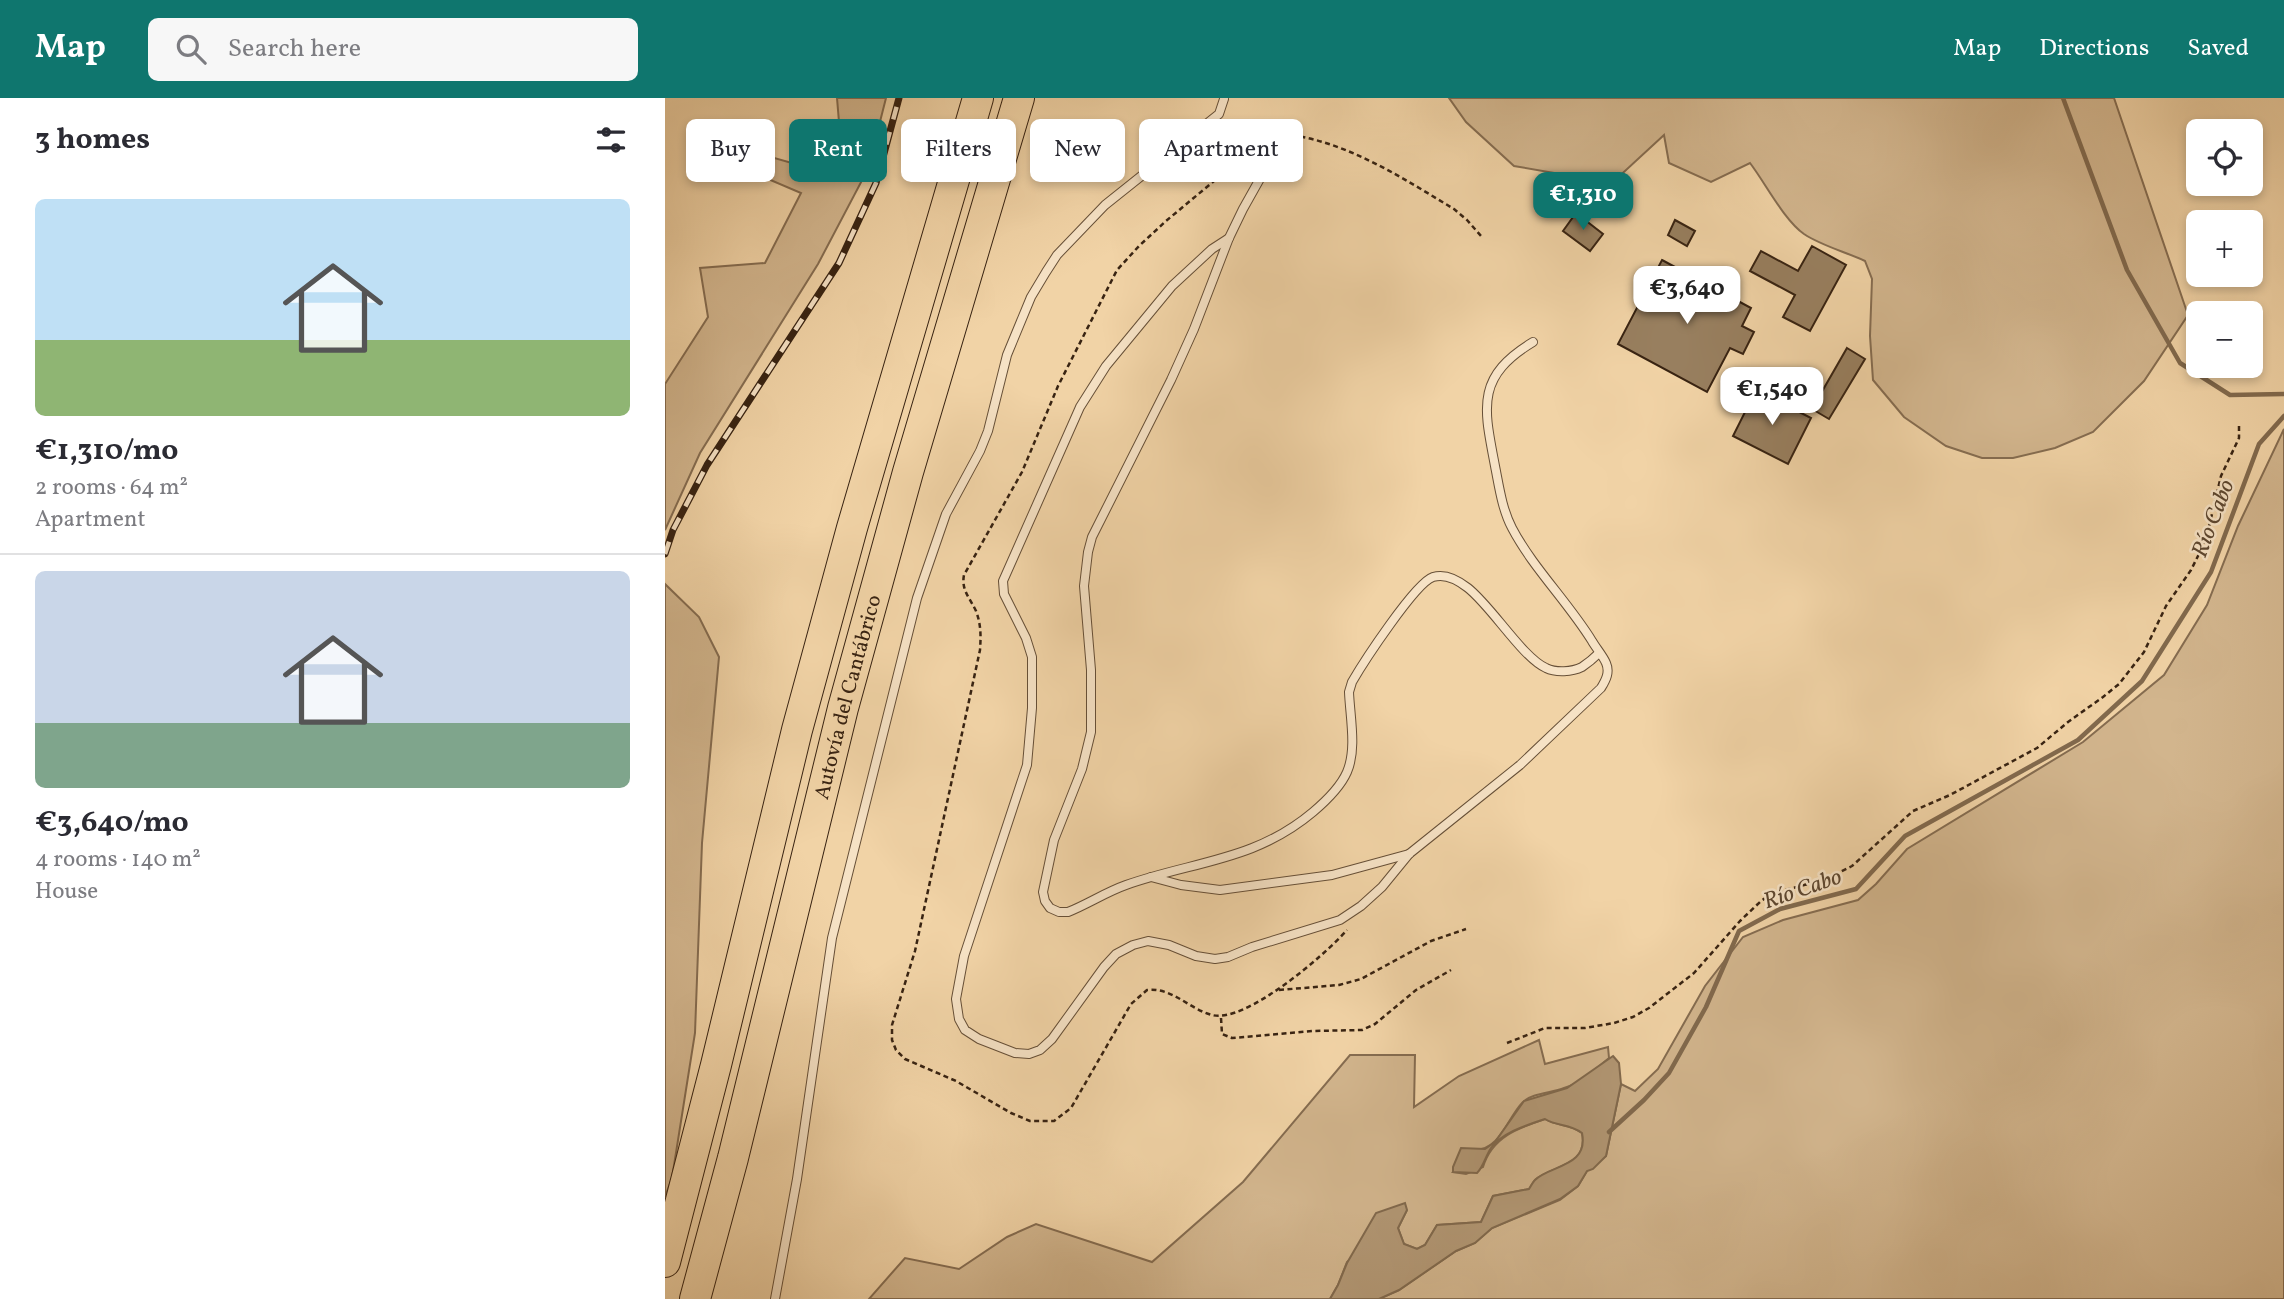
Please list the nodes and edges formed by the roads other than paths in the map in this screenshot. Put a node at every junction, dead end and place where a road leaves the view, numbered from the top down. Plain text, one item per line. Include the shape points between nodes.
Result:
1 (1019, 98) edge
2 (1224, 99) edge
3 (975, 107) edge
4 (1258, 182) edge
5 (1229, 238) junction
6 (1533, 342) dead end
7 (1599, 653) junction
8 (1409, 854) junction
9 (1151, 877) junction
10 (665, 1262) edge
11 (695, 1299) edge
12 (775, 1299) edge

1 - 11 highway, Autovía del Cantábrico via 849,686
2 - 12 lane via 1219,114 1105,205 1045,272 1007,355 980,451 946,514 917,598 832,938
3 - 10 highway, Autovía del Cantábrico via 797,730
4 - 5 lane
5 - 8 lane via 1172,286 1106,366 1080,407 1003,581 1004,594 1031,657 1027,765 964,956 957,999 959,1019 965,1030 979,1039 1030,1054 1052,1039 1104,967 1133,944 1148,941 1196,956 1229,957 1340,920 1383,887
5 - 9 lane via 1194,329 1092,537 1084,586 1091,732 1054,840 1043,892 1050,908 1068,912
6 - 7 lane via 1511,355 1493,379 1487,400 1486,420 1497,476 1511,526
7 - 8 lane via 1607,665 1601,688 1520,765
7 - 9 lane via 1581,667 1544,668 1476,594 1453,578 1433,577 1410,599 1352,682 1351,760 1342,782 1324,802 1280,837 1250,850
8 - 9 lane via 1332,875 1220,890

